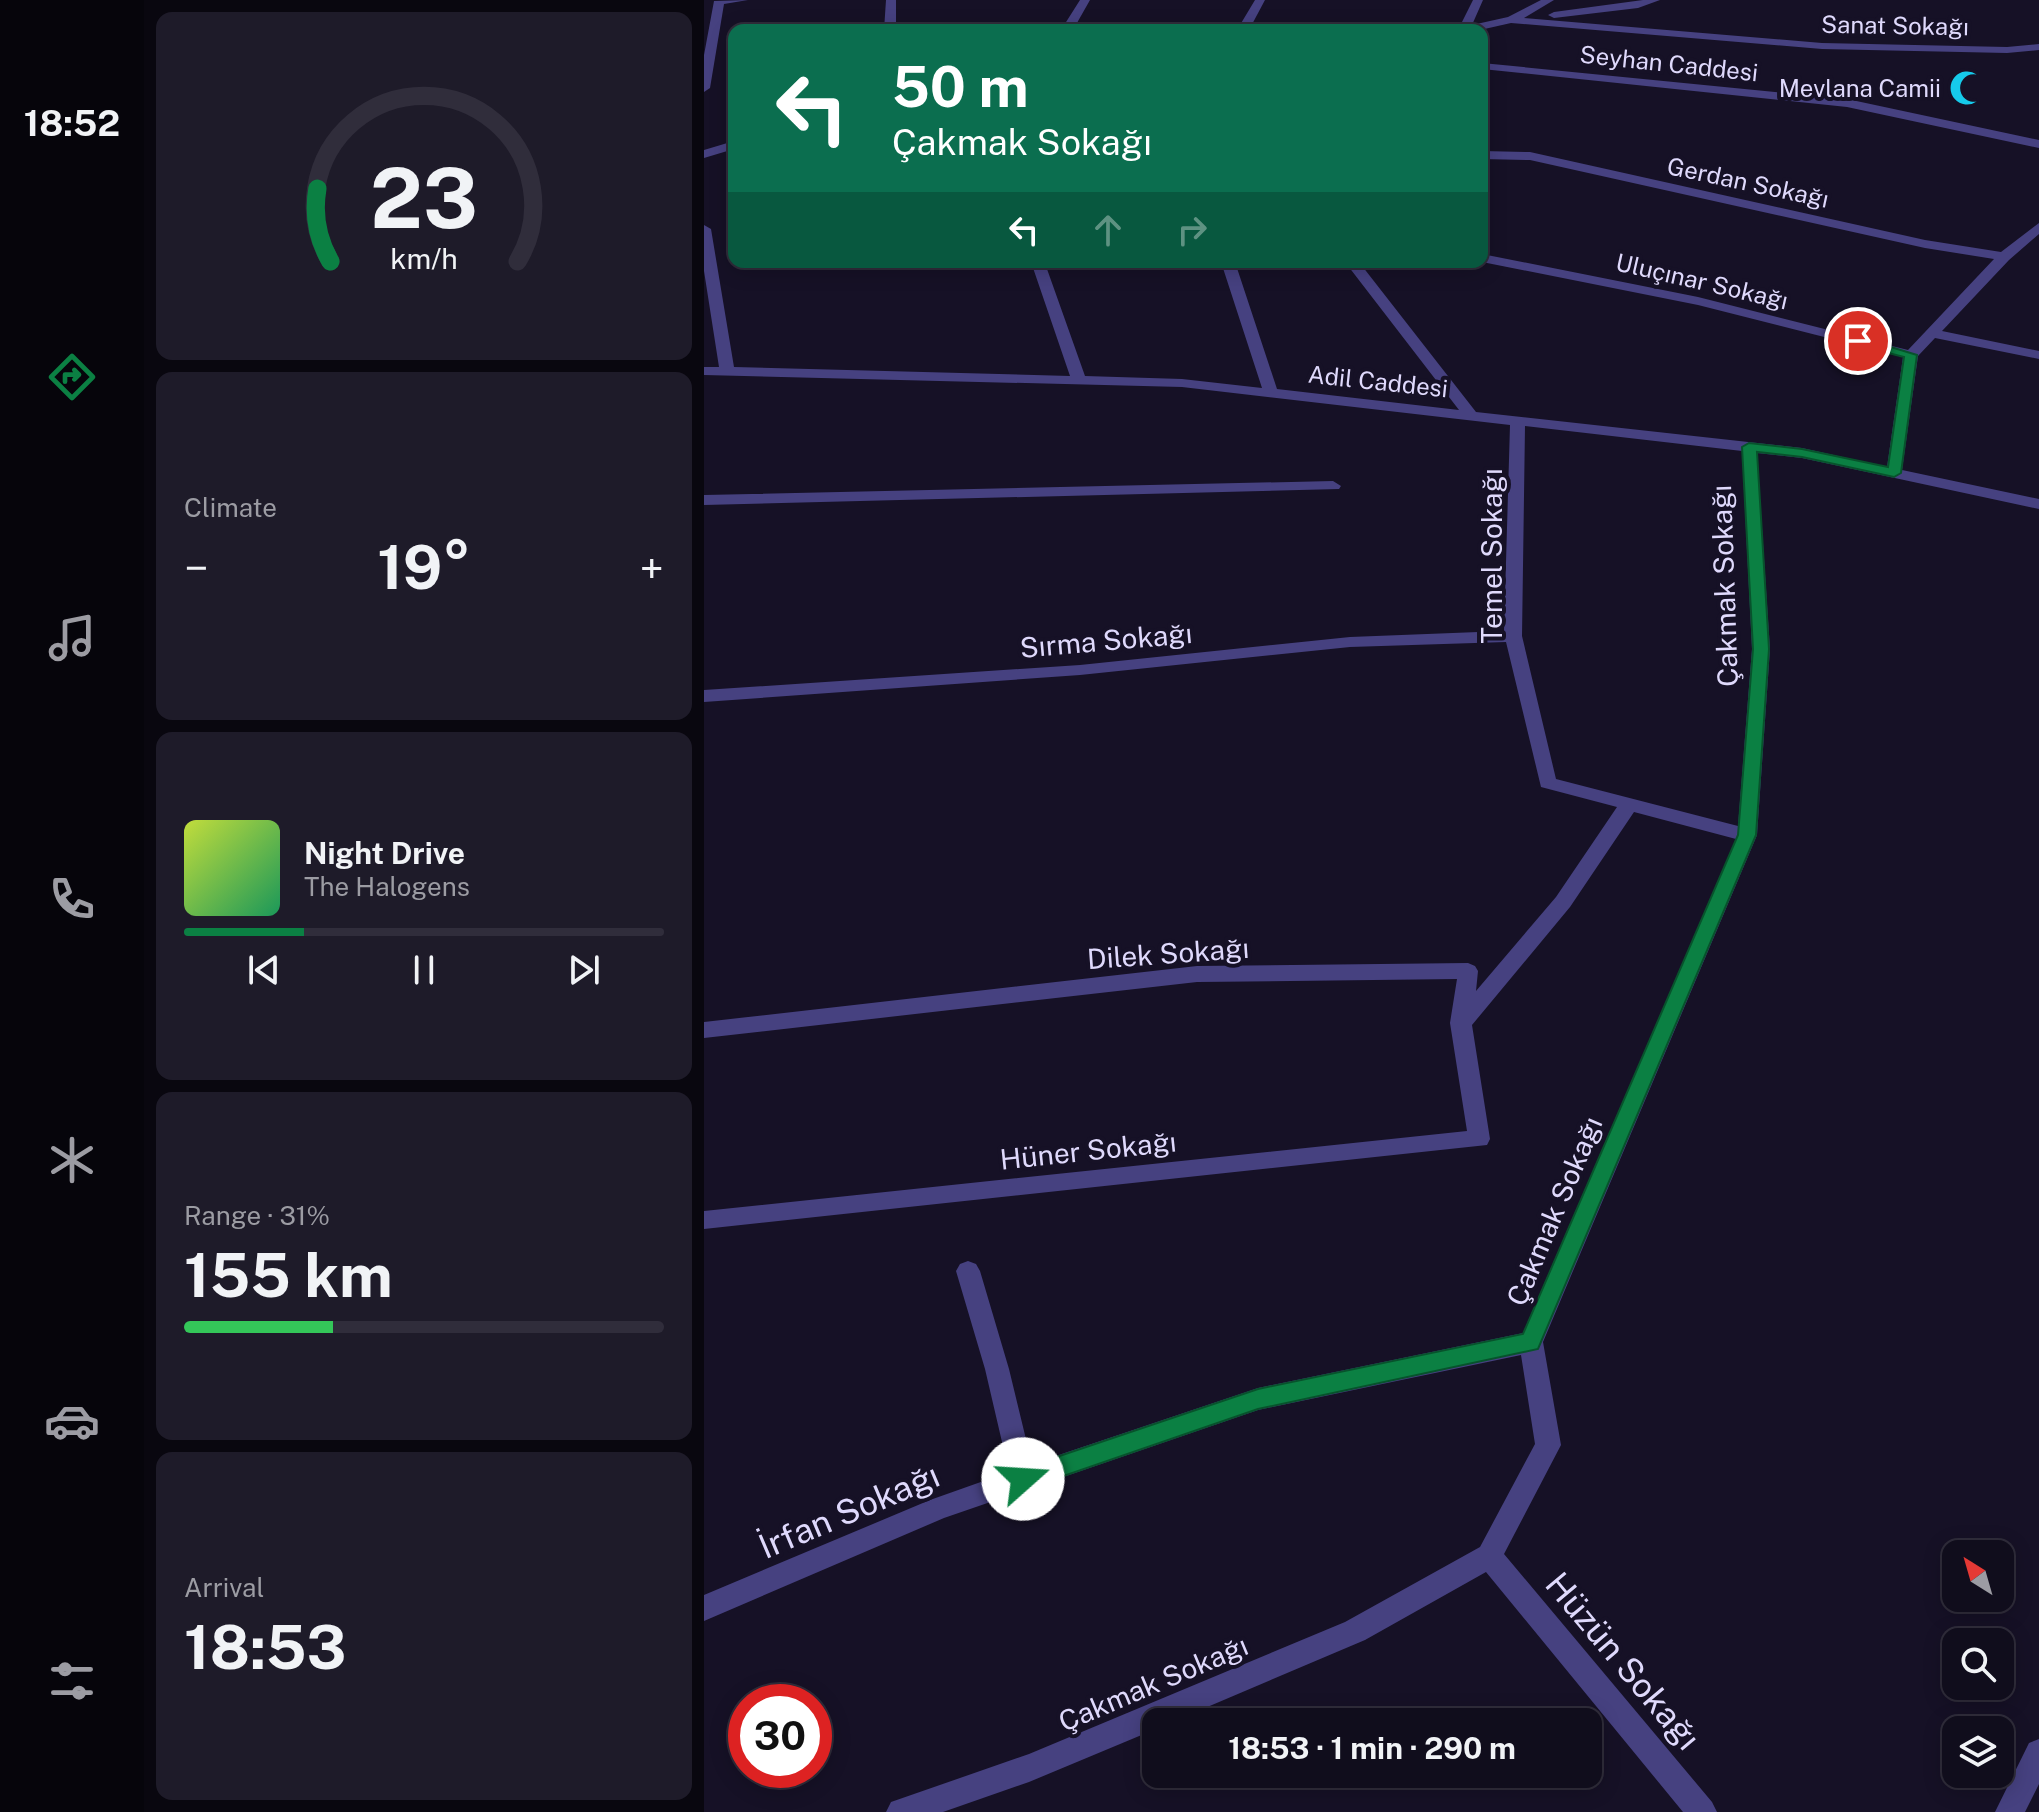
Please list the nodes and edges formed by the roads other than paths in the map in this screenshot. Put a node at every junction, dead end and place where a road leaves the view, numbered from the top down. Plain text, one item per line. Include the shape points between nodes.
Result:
1 (743, 0) edge
2 (891, 0) edge
3 (1085, 0) edge
4 (1260, 0) edge
5 (1478, 0) edge
6 (1549, 0) edge
7 (1655, 0) edge
8 (1511, 20) junction
9 (890, 24) edge
10 (1071, 24) edge
11 (1246, 24) edge
12 (1466, 24) edge
13 (1488, 24) edge
14 (2039, 47) edge
15 (1488, 67) edge
16 (704, 88) edge
17 (2039, 144) edge
18 (728, 147) edge
19 (704, 154) edge
20 (1488, 155) edge
21 (2039, 227) edge
22 (704, 229) edge
23 (2004, 257) junction
24 (1488, 259) edge
25 (1040, 268) edge
26 (1230, 268) edge
27 (1357, 268) edge
28 (1933, 333) junction
29 (1911, 355) junction
30 (2039, 355) edge
31 (704, 371) edge
32 (727, 371) junction
33 (1079, 380) junction
34 (1271, 393) junction
35 (1472, 416) junction
36 (1518, 421) junction
37 (1749, 447) junction
38 (1894, 473) junction
39 (1333, 486) dead end
40 (704, 500) edge
41 (2039, 504) edge
42 (2039, 511) edge
43 (1513, 636) junction
44 (704, 696) edge
45 (1629, 804) junction
46 (1747, 835) junction
47 (1461, 1023) junction
48 (704, 1030) edge
49 (1479, 1139) joint
50 (704, 1220) edge
51 (968, 1271) dead end
52 (1531, 1342) junction
53 (1023, 1479) junction
54 (1489, 1556) junction
55 (704, 1608) edge
56 (2039, 1753) edge
57 (901, 1812) edge
58 (1702, 1812) edge
59 (2010, 1812) edge

1 - 16 street via 719,1
2 - 9 street
3 - 10 street
4 - 11 street
5 - 12 street
6 - 8 street
7 - 8 street
8 - 13 street
8 - 14 street, Sanat Sokağı via 1822,46
15 - 17 street, Seyhan Caddesi via 1847,103
18 - 19 street
20 - 23 street, Gerdan Sokağı via 1530,156
21 - 23 street
22 - 32 street
23 - 28 street
24 - 29 street, Uluçınar Sokağı via 1752,313
25 - 33 street
26 - 34 street
27 - 35 street
28 - 29 street
28 - 30 street
29 - 38 street
31 - 32 street, Adil Caddesi
32 - 33 street, Adil Caddesi
33 - 34 street, Adil Caddesi
34 - 35 street, Adil Caddesi
35 - 36 street, Adil Caddesi
36 - 37 street, Adil Caddesi
36 - 43 street, Temel Sokağı
37 - 38 street, Adil Caddesi
37 - 46 street, Çakmak Sokağı via 1761,649
38 - 41 street, Adil Caddesi
39 - 40 street
41 - 42 street
43 - 44 street, Sırma Sokağı via 1350,642 1080,670
43 - 45 street, Temel Sokağı via 1548,783
45 - 46 street
45 - 47 street via 1563,902
46 - 52 street, Çakmak Sokağı
47 - 48 street, Dilek Sokağı via 1468,971 1197,974
47 - 49 street, Dilek Sokağı
49 - 50 street, Hüner Sokağı
51 - 53 street
52 - 53 street, İrfan Sokağı via 1258,1399
52 - 54 street, Çakmak Sokağı via 1548,1445
53 - 55 street, İrfan Sokağı via 939,1508
54 - 57 street, Çakmak Sokağı via 1355,1631 1029,1768
54 - 58 street, Hüzün Sokağı
56 - 59 street

